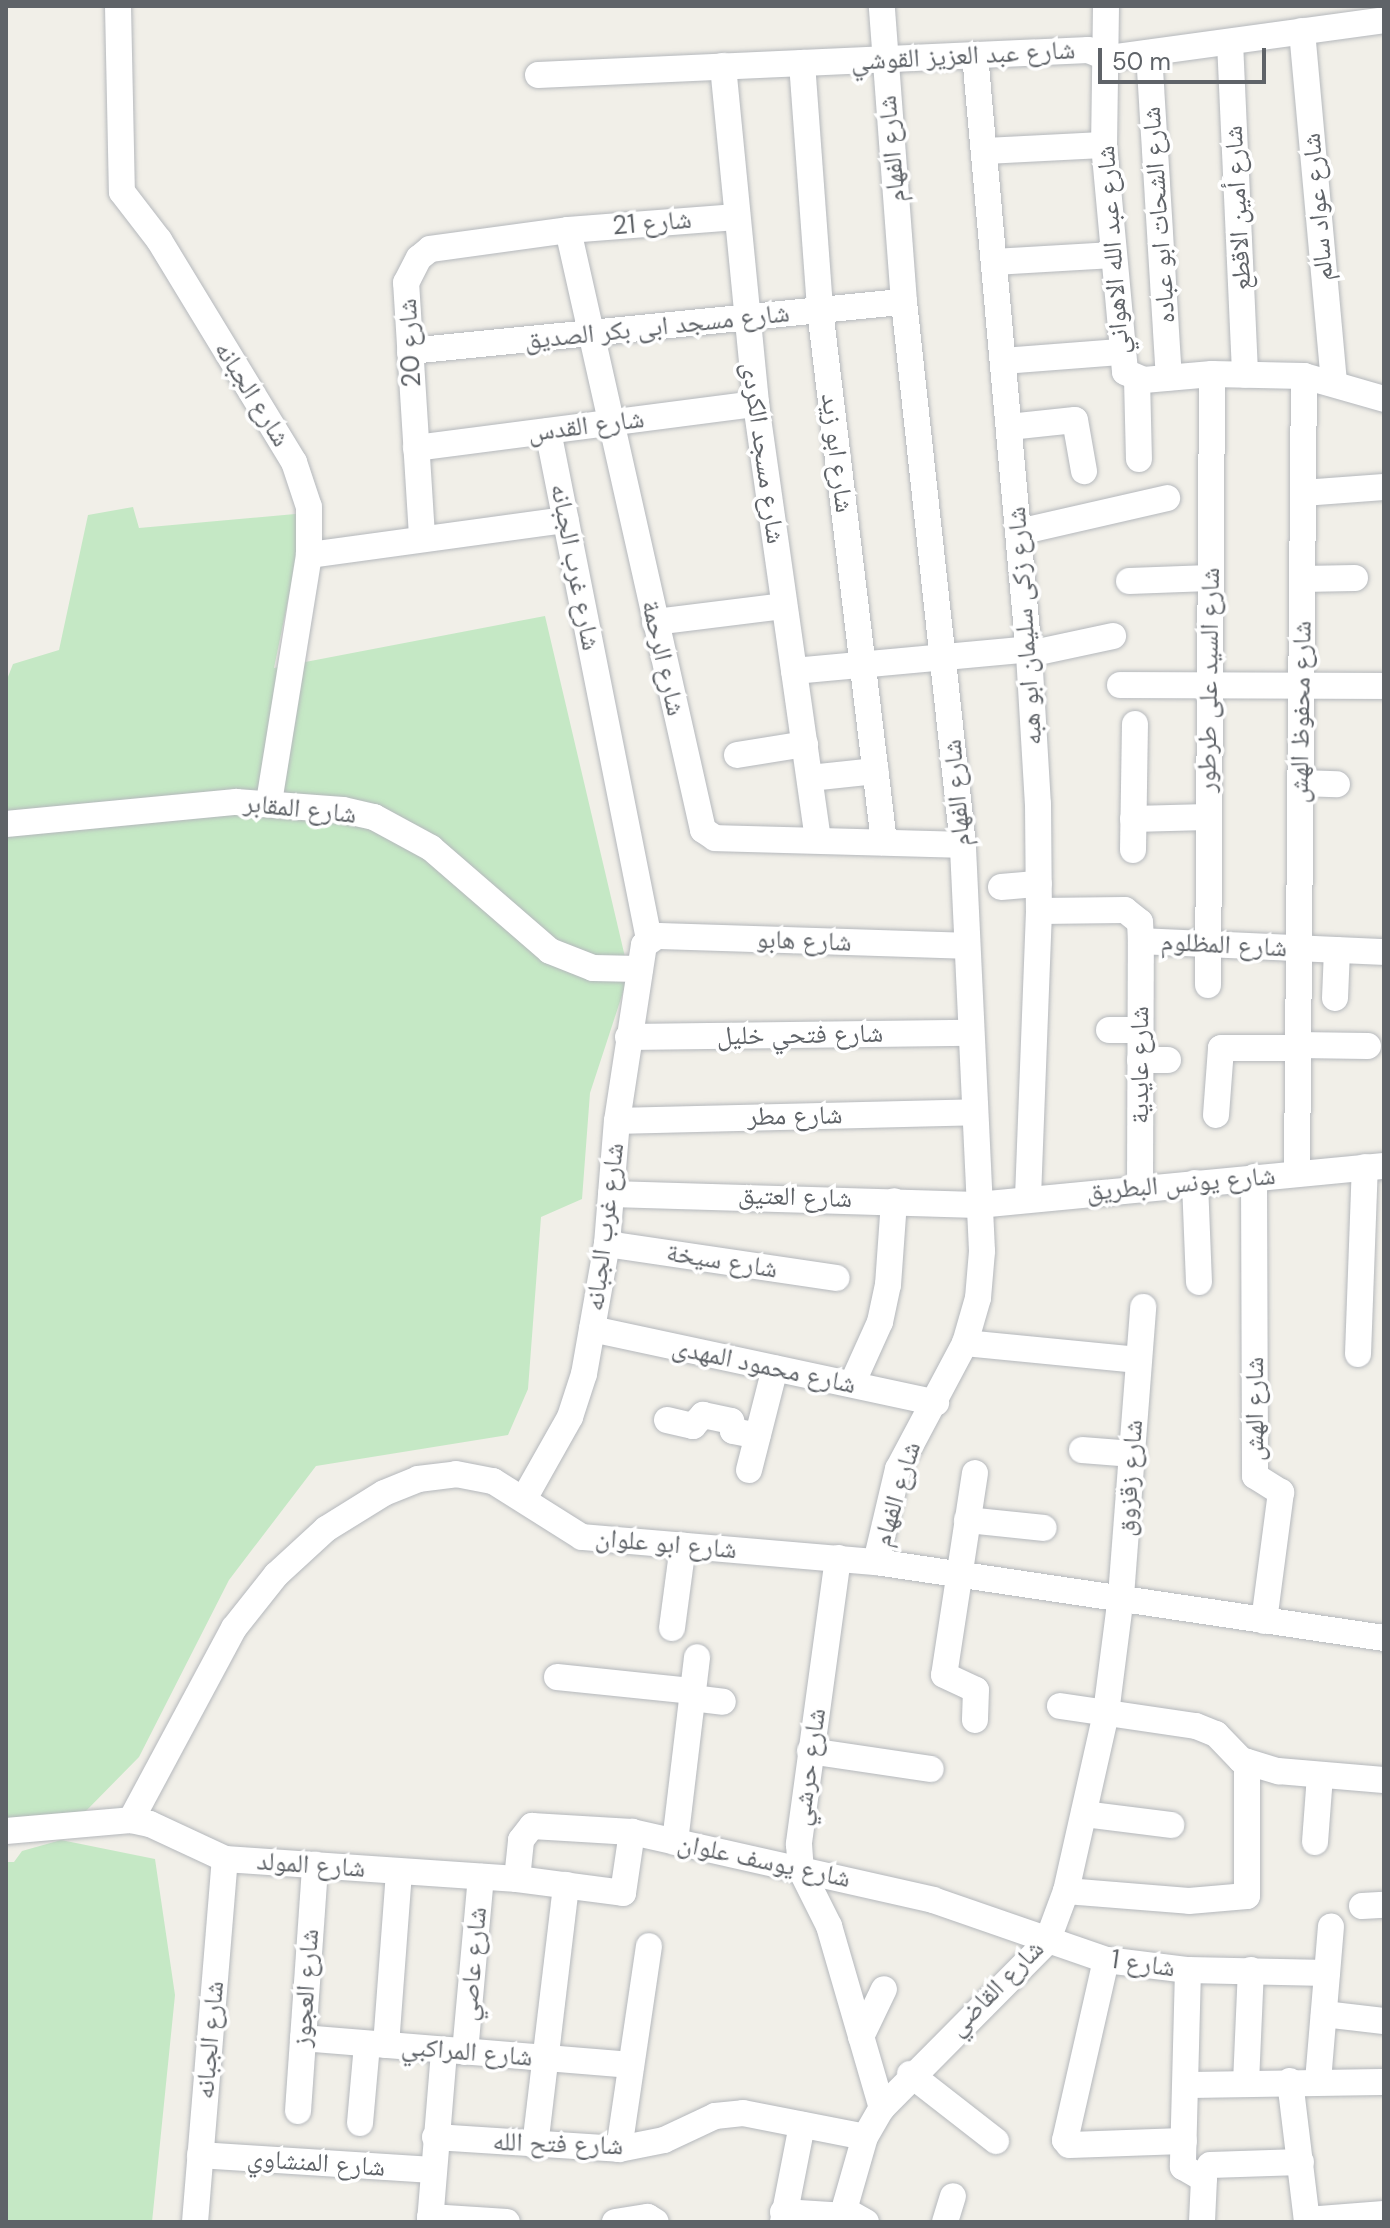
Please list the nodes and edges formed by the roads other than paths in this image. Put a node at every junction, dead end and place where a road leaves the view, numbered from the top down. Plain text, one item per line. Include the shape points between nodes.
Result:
1 (118, 6) edge
2 (882, 6) edge
3 (1106, 6) edge
4 (1384, 20) edge
5 (1302, 31) junction
6 (1230, 42) junction
7 (1149, 53) junction
8 (975, 55) junction
9 (1108, 58) junction
10 (885, 59) junction
11 (802, 63) junction
12 (723, 66) junction
13 (538, 75) dead end
14 (1104, 145) junction
15 (984, 151) junction
16 (736, 217) junction
17 (568, 230) junction
18 (1113, 255) junction
19 (994, 262) junction
20 (904, 302) junction
21 (820, 310) junction
22 (745, 317) junction
23 (588, 335) junction
24 (410, 351) junction
25 (1120, 352) junction
26 (1003, 361) junction
27 (1212, 374) junction
28 (1245, 375) junction
29 (1304, 376) junction
30 (1169, 377) junction
31 (1137, 379) junction
32 (1334, 383) junction
33 (1384, 399) edge
34 (756, 404) junction
35 (614, 422) junction
36 (1009, 427) junction
37 (548, 431) junction
38 (416, 448) junction
39 (1139, 459) dead end
40 (1084, 471) dead end
41 (1384, 487) edge
42 (1303, 493) junction
43 (1167, 498) dead end
44 (566, 520) junction
45 (1019, 532) junction
46 (422, 536) junction
47 (309, 555) junction
48 (1210, 578) junction
49 (1355, 578) dead end
50 (1302, 579) junction
51 (1129, 581) dead end
52 (784, 606) junction
53 (655, 622) junction
54 (1113, 636) dead end
55 (1029, 652) junction
56 (944, 657) junction
57 (863, 664) junction
58 (794, 671) junction
59 (1120, 685) dead end
60 (1301, 686) junction
61 (1384, 686) edge
62 (1209, 687) junction
63 (1135, 724) dead end
64 (805, 744) junction
65 (737, 755) dead end
66 (876, 771) junction
67 (810, 778) junction
68 (1300, 783) junction
69 (1337, 784) dead end
70 (269, 802) junction
71 (1208, 817) junction
72 (1133, 819) junction
73 (6, 824) edge
74 (818, 839) junction
75 (884, 842) junction
76 (963, 845) junction
77 (1133, 850) dead end
78 (1039, 884) junction
79 (1001, 887) dead end
80 (1039, 911) junction
81 (1141, 941) junction
82 (1206, 944) junction
83 (967, 946) junction
84 (1298, 948) junction
85 (1337, 950) junction
86 (645, 951) junction
87 (1384, 952) edge
88 (1208, 985) dead end
89 (1335, 998) dead end
90 (1109, 1030) dead end
91 (1140, 1030) junction
92 (971, 1033) junction
93 (628, 1037) junction
94 (1297, 1046) junction
95 (1368, 1046) dead end
96 (1140, 1060) junction
97 (1168, 1060) dead end
98 (974, 1112) junction
99 (1216, 1115) dead end
100 (617, 1121) junction
101 (1374, 1167) edge
102 (1297, 1173) junction
103 (1254, 1177) junction
104 (1195, 1183) junction
105 (1140, 1188) junction
106 (611, 1194) junction
107 (1028, 1198) junction
108 (894, 1201) junction
109 (978, 1205) junction
110 (607, 1244) junction
111 (836, 1278) dead end
112 (1199, 1282) dead end
113 (1143, 1307) dead end
114 (592, 1329) junction
115 (965, 1343) junction
116 (1358, 1354) dead end
117 (1138, 1360) junction
118 (775, 1368) junction
119 (852, 1384) junction
120 (936, 1403) junction
121 (667, 1420) dead end
122 (758, 1436) junction
123 (1082, 1450) dead end
124 (1133, 1454) junction
125 (749, 1470) dead end
126 (975, 1473) dead end
127 (525, 1497) junction
128 (967, 1520) junction
129 (1044, 1528) dead end
130 (683, 1546) junction
131 (838, 1558) junction
132 (876, 1562) junction
133 (959, 1574) junction
134 (1121, 1596) junction
135 (1264, 1621) junction
136 (672, 1628) dead end
137 (1384, 1638) edge
138 (697, 1657) dead end
139 (557, 1677) dead end
140 (693, 1694) junction
141 (723, 1702) dead end
142 (1060, 1706) dead end
143 (1106, 1713) junction
144 (975, 1720) dead end
145 (810, 1751) junction
146 (1247, 1762) junction
147 (931, 1769) dead end
148 (1320, 1775) junction
149 (1384, 1780) edge
150 (1084, 1814) junction
151 (131, 1820) junction
152 (1171, 1825) dead end
153 (6, 1831) edge
154 (632, 1832) junction
155 (675, 1842) junction
156 (1315, 1842) dead end
157 (225, 1859) junction
158 (315, 1865) junction
159 (801, 1870) junction
160 (399, 1871) junction
161 (481, 1877) junction
162 (517, 1879) junction
163 (566, 1885) junction
164 (1066, 1891) junction
165 (1331, 1927) dead end
166 (1047, 1942) junction
167 (649, 1946) dead end
168 (1106, 1960) junction
169 (1188, 1970) junction
170 (1246, 1970) junction
171 (1327, 1973) junction
172 (884, 1989) dead end
173 (1324, 2014) junction
174 (1384, 2021) edge
175 (861, 2037) junction
176 (303, 2038) junction
177 (376, 2044) junction
178 (454, 2051) junction
179 (545, 2058) junction
180 (631, 2065) junction
181 (910, 2074) junction
182 (1290, 2081) junction
183 (1318, 2081) junction
184 (1384, 2082) edge
185 (1246, 2083) junction
186 (1187, 2085) junction
187 (882, 2108) junction
188 (298, 2111) dead end
189 (360, 2123) dead end
190 (802, 2125) junction
191 (435, 2137) junction
192 (865, 2137) junction
193 (996, 2141) dead end
194 (1184, 2141) junction
195 (535, 2146) junction
196 (619, 2149) junction
197 (200, 2155) junction
198 (1301, 2162) junction
199 (1210, 2165) dead end
200 (432, 2170) junction
201 (953, 2196) dead end
202 (1384, 2214) edge
203 (783, 2217) edge
204 (852, 2217) edge
205 (430, 2219) edge
206 (1307, 2221) edge
207 (195, 2222) edge
208 (507, 2222) edge
209 (615, 2222) edge
210 (656, 2222) edge
211 (945, 2222) edge
212 (1202, 2222) edge

1 - 47 street, شارع الجبانه via 122,192 159,240 294,462 309,507
2 - 10 street, شارع الفهام
3 - 9 street, شارع عبد الله الاهواني
4 - 5 street, شارع عبد العزيز القوشي
5 - 6 street, شارع عبد العزيز القوشي
5 - 32 street, شارع عواد سالم
6 - 7 street, شارع عبد العزيز القوشي
6 - 28 street, شارع أمين الاقطع
7 - 9 street, شارع عبد العزيز القوشي
7 - 30 street, شارع الشحات ابو عباده
8 - 9 street, شارع عبد العزيز القوشي via 1088,50
8 - 10 street, شارع عبد العزيز القوشي
8 - 15 street, شارع زكى سليمان ابو هبه
9 - 14 street, شارع عبد الله الاهواني
10 - 11 street, شارع عبد العزيز القوشي
10 - 20 street, شارع الفهام
11 - 12 street, شارع عبد العزيز القوشي
11 - 21 street, شارع ابو زيد
12 - 13 street, شارع عبد العزيز القوشي
12 - 16 street, شارع مسجد الكردى
14 - 15 street
14 - 18 street, شارع عبد الله الاهواني
15 - 19 street, شارع زكى سليمان ابو هبه
16 - 17 street, شارع 21
16 - 22 street, شارع مسجد الكردى
17 - 23 street, شارع الرحمة
17 - 24 street, شارع 20 via 430,249 406,283
18 - 19 street
18 - 25 street, شارع عبد الله الاهواني
19 - 26 street, شارع زكى سليمان ابو هبه
20 - 21 street, شارع مسجد ابى بكر الصديق
20 - 56 street, شارع الفهام
21 - 22 street, شارع مسجد ابى بكر الصديق
21 - 57 street, شارع ابو زيد via 868,611
22 - 23 street, شارع مسجد ابى بكر الصديق
22 - 34 street, شارع مسجد الكردى
23 - 24 street, شارع مسجد ابى بكر الصديق
23 - 35 street, شارع الرحمة
24 - 38 street, شارع 20
25 - 26 street
25 - 31 street, شارع عبد الله الاهواني via 1122,367
26 - 36 street, شارع زكى سليمان ابو هبه
27 - 28 street, شارع عبد الله الاهواني
27 - 30 street, شارع عبد الله الاهواني
27 - 48 street, شارع السيد على طرطور
28 - 29 street, شارع عبد الله الاهواني
29 - 32 street, شارع عبد الله الاهواني
29 - 42 street, شارع محفوظ الهش
30 - 31 street, شارع عبد الله الاهواني
31 - 39 street
32 - 33 street, شارع عبد الله الاهواني
34 - 35 street, شارع القدس
34 - 52 street, شارع مسجد الكردى
35 - 37 street, شارع القدس
35 - 53 street, شارع الرحمة
36 - 40 street via 1075,420
36 - 45 street, شارع زكى سليمان ابو هبه
37 - 38 street, شارع القدس
37 - 44 street, شارع غرب الجبانه
38 - 46 street, شارع 20
41 - 42 street
42 - 50 street, شارع محفوظ الهش
43 - 45 street
44 - 46 street
44 - 86 street, شارع غرب الجبانه
45 - 55 street, شارع زكى سليمان ابو هبه
46 - 47 street
47 - 70 street, شارع الجبانه
48 - 51 street
48 - 62 street, شارع السيد على طرطور
49 - 50 street
50 - 60 street, شارع محفوظ الهش
52 - 53 street
52 - 58 street, شارع مسجد الكردى
53 - 74 street, شارع الرحمة via 703,830 715,838
54 - 55 street
55 - 56 street
55 - 78 street, شارع زكى سليمان ابو هبه
56 - 57 street
56 - 76 street, شارع الفهام
57 - 58 street
57 - 66 street, شارع ابو زيد
58 - 64 street, شارع مسجد الكردى
59 - 62 street
60 - 61 street
60 - 62 street
60 - 68 street, شارع محفوظ الهش
62 - 71 street, شارع السيد على طرطور
63 - 72 street
64 - 65 street
64 - 67 street, شارع مسجد الكردى
66 - 67 street
66 - 75 street, شارع ابو زيد
67 - 74 street, شارع مسجد الكردى
68 - 69 street
68 - 84 street, شارع محفوظ الهش
70 - 73 street, شارع المقابر
70 - 86 street, شارع المقابر via 343,810 404,830 550,951 593,968
71 - 72 street
71 - 82 street, شارع السيد على طرطور
72 - 77 street
74 - 75 street, شارع الرحمة
75 - 76 street, شارع الرحمة
76 - 83 street, شارع الفهام
78 - 79 street
78 - 80 street, شارع زكى سليمان ابو هبه
80 - 81 street, شارع المظلوم via 1125,910 1140,922
80 - 107 street, شارع زكى سليمان ابو هبه
81 - 82 street, شارع المظلوم
81 - 91 street, شارع عايدية
82 - 84 street, شارع المظلوم
82 - 88 street, شارع السيد على طرطور
83 - 86 street, شارع هابو
83 - 92 street, شارع الفهام
84 - 85 street, شارع المظلوم
84 - 94 street, شارع محفوظ الهش
85 - 87 street, شارع المظلوم
85 - 89 street
86 - 93 street, شارع غرب الجبانه
90 - 91 street
91 - 96 street, شارع عايدية
92 - 93 street, شارع فتحي خليل
92 - 98 street, شارع الفهام
93 - 100 street, شارع غرب الجبانه
94 - 95 street
94 - 99 street via 1221,1048
94 - 102 street, شارع محفوظ الهش
96 - 97 street
96 - 105 street, شارع عايدية
98 - 100 street, شارع مطر
98 - 109 street, شارع الفهام
100 - 106 street, شارع غرب الجبانه
101 - 102 street, شارع يونس البطريق
101 - 116 street
102 - 103 street, شارع يونس البطريق
103 - 104 street, شارع يونس البطريق
103 - 135 street, شارع الهش via 1255,1476 1281,1492
104 - 105 street, شارع يونس البطريق
104 - 112 street
105 - 107 street, شارع يونس البطريق
106 - 108 street, شارع العتيق
106 - 110 street, شارع غرب الجبانه
107 - 109 street, شارع يونس البطريق
108 - 109 street, شارع العتيق
108 - 119 street via 880,1322
109 - 115 street, شارع الفهام via 978,1298
110 - 111 street, شارع سيخة
110 - 114 street, شارع غرب الجبانه
113 - 117 street, شارع زقزوق
114 - 118 street, شارع محمود المهدى
114 - 127 street, شارع غرب الجبانه via 570,1417
115 - 117 street
115 - 120 street, شارع الفهام
117 - 124 street, شارع زقزوق
118 - 119 street, شارع محمود المهدى
118 - 122 street
119 - 120 street, شارع محمود المهدى
120 - 132 street, شارع الفهام via 898,1469
121 - 122 street via 693,1426 703,1415 731,1421 733,1431
122 - 125 street
123 - 124 street
124 - 134 street, شارع زقزوق
126 - 128 street
127 - 130 street, شارع ابو علوان via 561,1528 582,1537
127 - 151 street, شارع ابو علوان via 493,1481 456,1474 418,1479 326,1529 276,1575 234,1628
128 - 129 street
128 - 133 street
130 - 131 street, شارع ابو علوان
130 - 136 street
131 - 132 street, شارع ابو علوان
131 - 145 street, شارع حرشي
132 - 133 street, شارع ابو علوان
133 - 134 street, شارع ابو علوان
133 - 144 street via 944,1675 976,1690
134 - 135 street, شارع ابو علوان
134 - 143 street, شارع القاضي
135 - 137 street, شارع ابو علوان
138 - 140 street
139 - 140 street
140 - 141 street
140 - 155 street
142 - 143 street
143 - 146 street via 1206,1729
143 - 150 street, شارع القاضي
145 - 147 street
145 - 159 street, شارع حرشي
146 - 148 street
146 - 164 street via 1247,1896 1189,1901
148 - 149 street
148 - 156 street
150 - 152 street
150 - 164 street, شارع القاضي
151 - 153 street, شارع المولد
151 - 157 street, شارع المولد
154 - 155 street, شارع يوسف علوان
154 - 162 street, شارع يوسف علوان via 532,1826 521,1840
154 - 163 street, شارع المولد via 623,1893
155 - 159 street, شارع يوسف علوان
157 - 158 street, شارع المولد
157 - 197 street, شارع الجبانه
158 - 160 street, شارع المولد
158 - 176 street, شارع العجوز
159 - 166 street, شارع يوسف علوان via 933,1900
159 - 175 street, شارع حرشي via 829,1926
160 - 161 street, شارع المولد
160 - 177 street
161 - 162 street, شارع المولد
161 - 178 street, شارع عاصي
162 - 163 street, شارع المولد
163 - 179 street
164 - 166 street, شارع القاضي
165 - 171 street
166 - 168 street, شارع 1
166 - 181 street, شارع القاضي
167 - 180 street
168 - 169 street, شارع 1
168 - 194 street via 1065,2140 1069,2145
169 - 170 street, شارع 1
169 - 186 street
170 - 171 street, شارع 1
170 - 185 street
171 - 173 street
172 - 175 street
173 - 174 street
173 - 183 street
175 - 187 street, شارع حرشي
176 - 177 street, شارع المراكبي
176 - 188 street, شارع العجوز
177 - 178 street, شارع المراكبي
177 - 189 street
178 - 179 street, شارع المراكبي
178 - 191 street, شارع عاصي
179 - 180 street, شارع المراكبي
179 - 195 street
180 - 196 street
181 - 187 street, شارع القاضي
181 - 193 street
182 - 183 street
182 - 185 street
182 - 198 street
183 - 184 street
185 - 186 street
186 - 194 street
187 - 192 street, شارع القاضي
190 - 192 street, شارع فتح الله
190 - 196 street, شارع فتح الله via 743,2113 715,2116 664,2140
190 - 203 street
191 - 195 street, شارع فتح الله
191 - 200 street, شارع عاصي
192 - 204 street, شارع القاضي
194 - 212 street via 1185,2171 1204,2179
195 - 196 street, شارع فتح الله
197 - 200 street, شارع المنشاوي
197 - 207 street, شارع الجبانه
198 - 199 street
198 - 206 street
200 - 205 street, شارع عاصي
201 - 211 street
202 - 206 street
203 - 204 street
205 - 208 street
209 - 210 street via 648,2217

